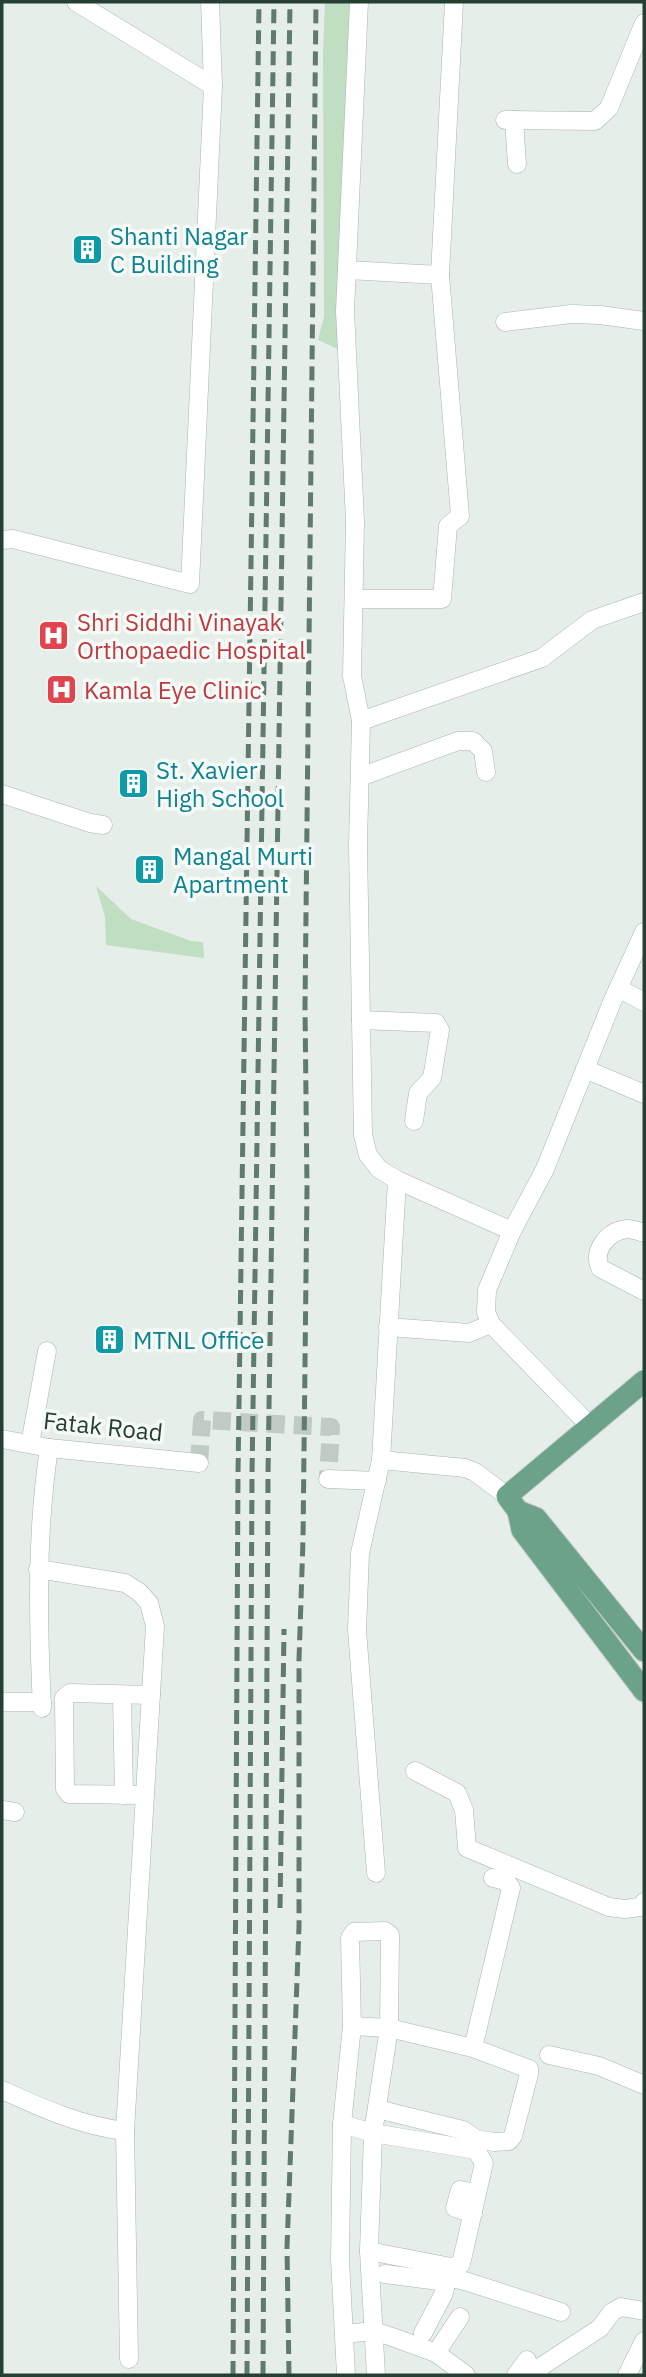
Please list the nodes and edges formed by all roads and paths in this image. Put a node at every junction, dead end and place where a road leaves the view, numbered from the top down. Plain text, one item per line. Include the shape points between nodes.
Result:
1 (76, 2) edge
2 (210, 2) edge
3 (359, 2) edge
4 (454, 2) edge
5 (644, 23) edge
6 (213, 86) junction
7 (517, 164) dead end
8 (347, 270) junction
9 (440, 275) junction
10 (644, 321) edge
11 (505, 322) dead end
12 (2, 540) edge
13 (354, 599) junction
14 (644, 602) edge
15 (361, 721) junction
16 (486, 772) dead end
17 (360, 777) junction
18 (2, 794) edge
19 (103, 825) dead end
20 (644, 932) edge
21 (618, 988) junction
22 (644, 1002) edge
23 (361, 1020) junction
24 (584, 1069) junction
25 (644, 1094) edge
26 (414, 1121) dead end
27 (397, 1180) junction
28 (512, 1231) junction
29 (644, 1233) edge
30 (644, 1291) edge
31 (491, 1324) junction
32 (388, 1327) junction
33 (47, 1351) dead end
34 (644, 1381) edge
35 (589, 1425) junction
36 (2, 1439) edge
37 (30, 1444) junction
38 (49, 1448) junction
39 (381, 1460) junction
40 (199, 1463) dead end
41 (328, 1479) dead end
42 (377, 1480) junction
43 (521, 1514) junction
44 (38, 1569) junction
45 (644, 1651) edge
46 (644, 1691) edge
47 (122, 1695) junction
48 (151, 1695) junction
49 (2, 1702) edge
50 (415, 1771) dead end
51 (124, 1795) junction
52 (145, 1795) junction
53 (376, 1873) dead end
54 (493, 1878) dead end
55 (644, 1902) edge
56 (352, 2026) junction
57 (389, 2028) junction
58 (473, 2048) junction
59 (550, 2056) dead end
60 (644, 2085) edge
61 (2, 2090) edge
62 (377, 2109) junction
63 (342, 2123) junction
64 (125, 2131) junction
65 (373, 2133) junction
66 (369, 2255) junction
67 (340, 2259) junction
68 (385, 2274) dead end
69 (447, 2279) junction
70 (644, 2311) edge
71 (561, 2312) dead end
72 (460, 2317) dead end
73 (373, 2331) junction
74 (422, 2333) dead end
75 (344, 2334) junction
76 (644, 2341) edge
77 (436, 2353) junction
78 (129, 2359) dead end
79 (531, 2367) edge
80 (346, 2375) edge
81 (376, 2375) edge
82 (466, 2375) edge
83 (516, 2375) edge
84 (627, 2375) edge

1 - 6 street
2 - 6 street
3 - 8 street
4 - 9 street
5 - 7 street via 609,108 595,121 509,120
6 - 12 street via 190,584
8 - 9 street
8 - 13 street
9 - 13 street via 460,516 448,526 443,599
10 - 11 street via 571,314
13 - 15 street via 352,676
14 - 15 street via 592,620 542,658
15 - 17 street
16 - 17 street via 483,751 473,741 458,741
17 - 23 street
18 - 19 street
20 - 21 street
21 - 22 street
21 - 24 street
23 - 26 street via 436,1023 440,1030 432,1078 418,1093
23 - 27 street via 363,1135 368,1155
24 - 25 street
24 - 28 street via 545,1169
27 - 28 street
27 - 32 street
28 - 31 street via 488,1290 486,1312
29 - 30 street via 620,1231 603,1241 597,1257 600,1268
31 - 32 street via 469,1334
31 - 35 street
32 - 39 street
33 - 37 street
34 - 35 main road
35 - 43 main road
36 - 37 street, Fatak Road
37 - 38 street, Fatak Road
38 - 40 street, Fatak Road
38 - 44 street
39 - 42 street
39 - 43 street via 465,1468
41 - 42 street
42 - 53 street via 360,1553 357,1630
43 - 45 main road
43 - 46 main road
44 - 48 street via 125,1583 149,1603 155,1626
44 - 49 street via 42,1705
47 - 48 street
47 - 51 street
47 - 51 street via 70,1693 64,1698 65,1788 69,1794
48 - 52 street
50 - 55 street via 457,1793 464,1810 467,1848 608,1906 640,1908
51 - 52 street
52 - 64 street
54 - 58 street via 506,1881 511,1888
56 - 57 street
56 - 57 street via 350,1938 354,1932 385,1931 390,1935
56 - 63 street
57 - 58 street
57 - 62 street
58 - 62 street via 528,2069 509,2141 476,2138 463,2130
59 - 60 street via 599,2066
61 - 64 street via 75,2122
62 - 65 street
63 - 65 street
63 - 67 street
64 - 78 street
65 - 66 street
65 - 66 street via 476,2150 484,2163 461,2264
66 - 67 street
66 - 69 street
66 - 73 street
67 - 75 street
68 - 69 street
69 - 71 street
69 - 74 street
70 - 79 street via 621,2307 600,2328 542,2366
72 - 77 street
73 - 75 street
73 - 77 street
73 - 81 street
75 - 80 street
76 - 84 street
77 - 82 street
79 - 83 street

